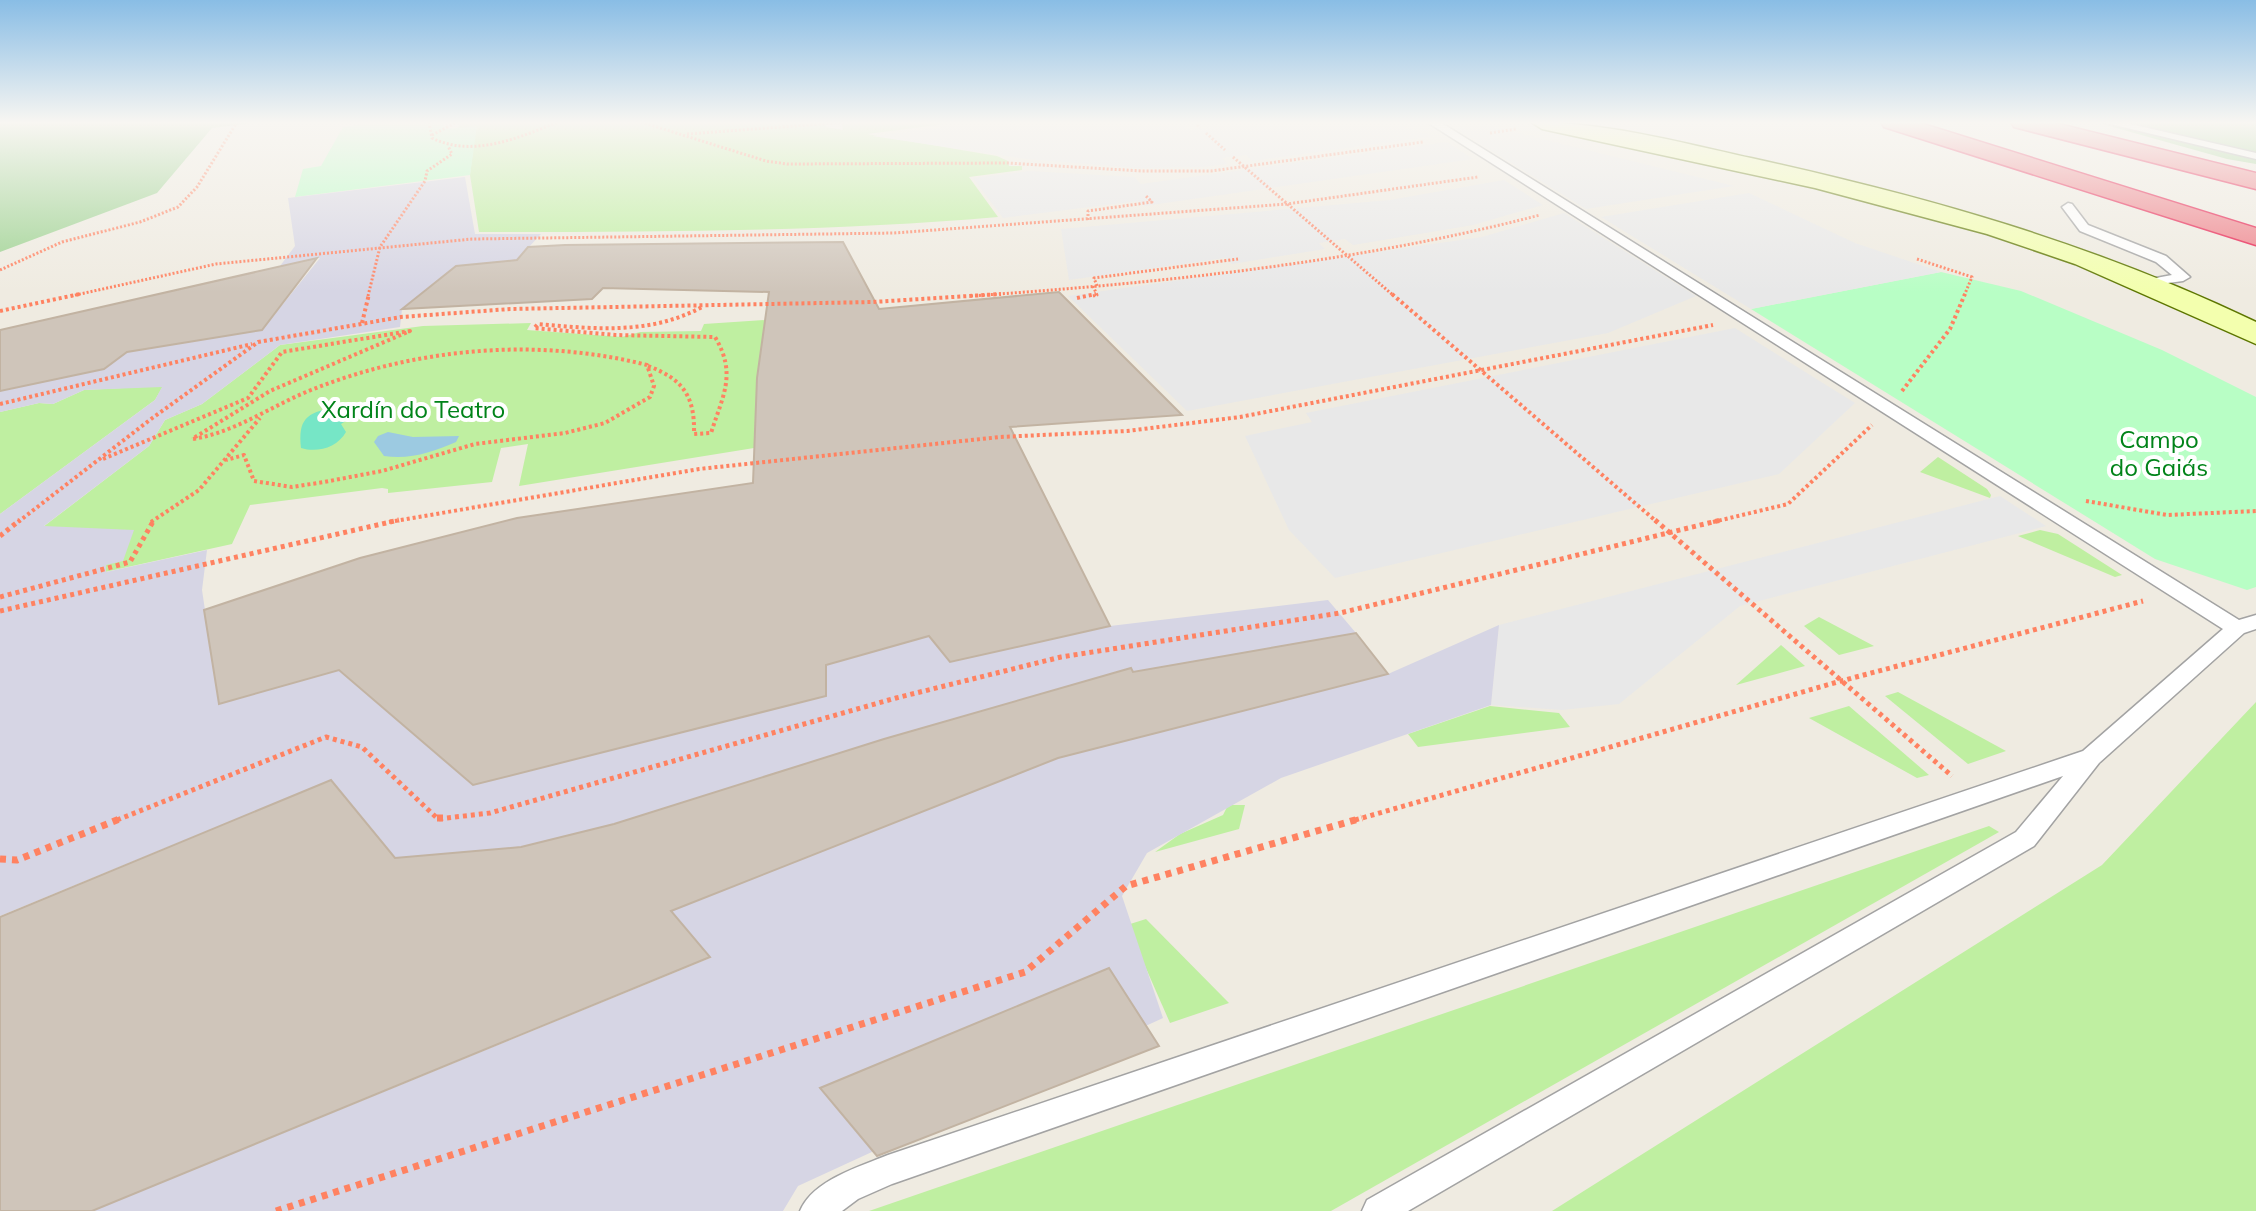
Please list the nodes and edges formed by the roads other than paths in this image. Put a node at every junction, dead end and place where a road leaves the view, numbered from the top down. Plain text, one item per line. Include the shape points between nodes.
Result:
1 (1521, 179) edge
2 (1798, 179) edge
3 (2071, 179) edge
4 (2128, 179) edge
5 (2068, 207) dead end
6 (2256, 218) edge
7 (2256, 237) edge
8 (2150, 283) junction
9 (2256, 334) edge
10 (2246, 625) edge
11 (2091, 757) junction
12 (816, 1211) edge
13 (1378, 1211) edge

1 - 10 lane via 2179,591
2 - 8 street via 2042,242
3 - 7 highway
4 - 6 highway
5 - 8 lane via 2084,228 2161,259 2183,277
8 - 9 street
10 - 11 lane
11 - 12 lane via 888,1170 847,1188
11 - 13 lane via 2025,839

